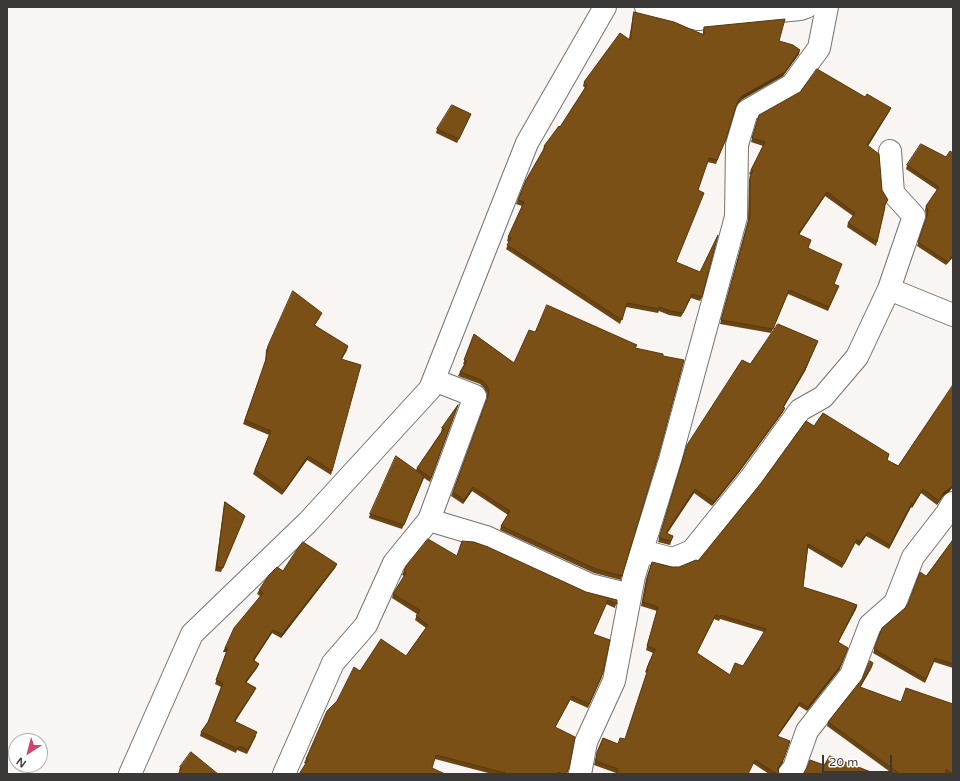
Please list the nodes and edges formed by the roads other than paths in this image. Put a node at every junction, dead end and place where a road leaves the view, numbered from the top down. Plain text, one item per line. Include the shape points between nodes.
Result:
1 (605, 7) edge
2 (646, 7) edge
3 (806, 7) edge
4 (827, 7) edge
5 (890, 150) dead end
6 (888, 289) junction
7 (953, 315) edge
8 (434, 380) junction
9 (953, 503) edge
10 (429, 520) junction
11 (642, 551) junction
12 (630, 594) junction
13 (130, 774) edge
14 (284, 774) edge
15 (580, 774) edge
16 (789, 774) edge

1 - 8 street via 527,143
2 - 3 street via 698,19
4 - 11 street via 819,48 792,85 747,111 738,145 736,217 670,460
5 - 6 street via 893,193 914,216
6 - 7 street
6 - 11 street via 857,357 823,397 800,410 750,479 692,551 673,559
8 - 10 street via 475,396
8 - 13 street via 430,390 308,522 192,634
9 - 16 street via 913,557 895,603 870,625 851,675 807,731 794,768
10 - 12 street via 486,537 590,585
10 - 14 street via 394,563 366,624 333,663
11 - 12 street
12 - 15 street via 614,681 586,742

